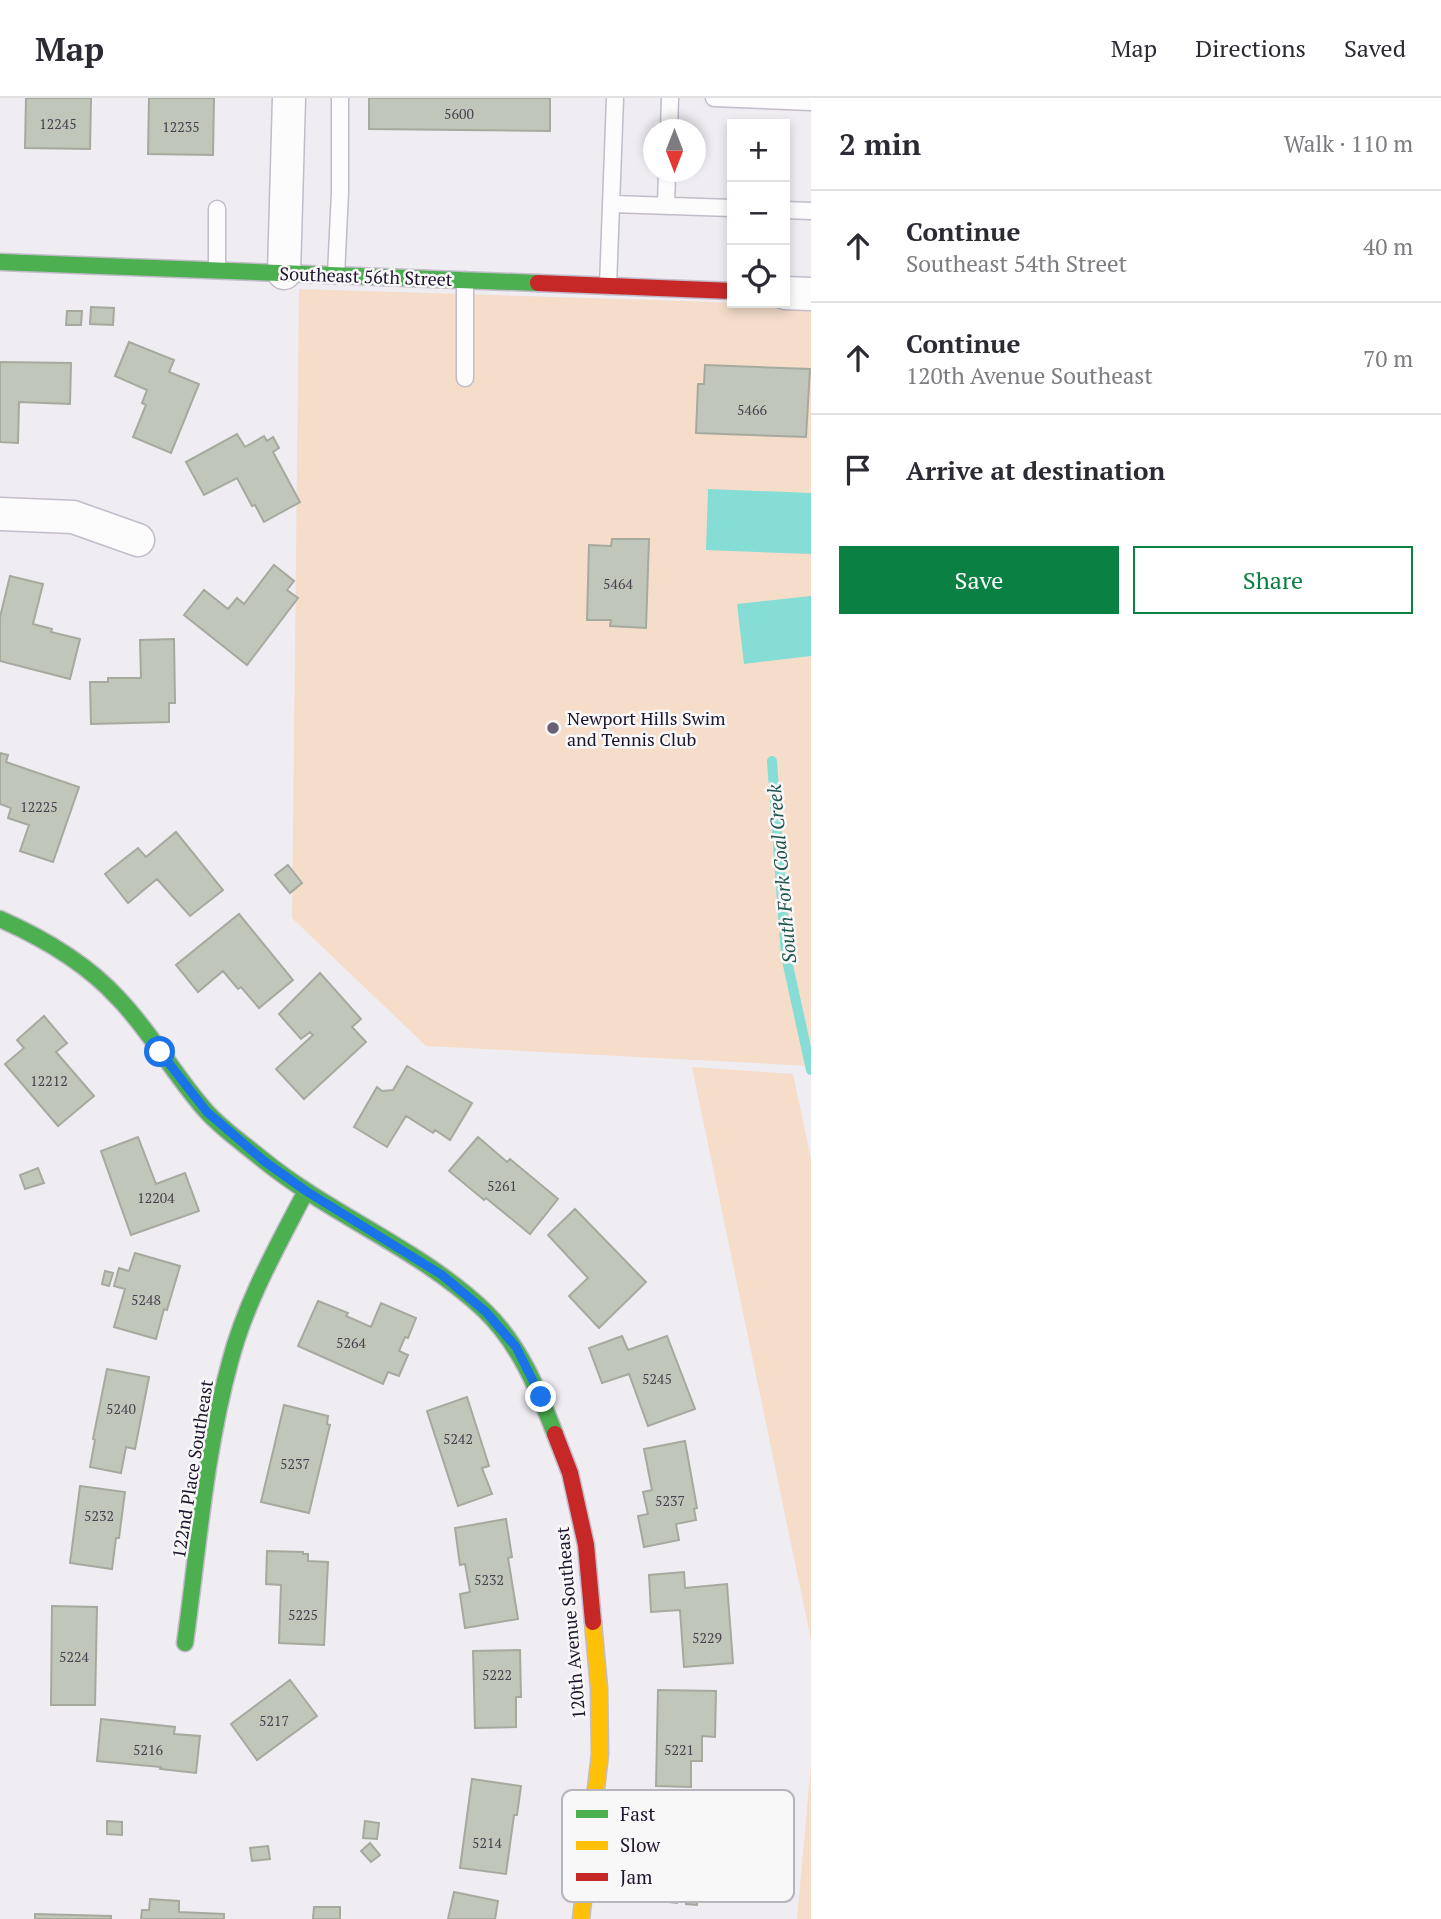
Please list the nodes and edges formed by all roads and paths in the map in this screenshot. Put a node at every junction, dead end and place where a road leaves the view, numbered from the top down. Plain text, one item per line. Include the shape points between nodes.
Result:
1 (289, 98) edge
2 (340, 98) edge
3 (615, 98) edge
4 (670, 98) edge
5 (713, 98) edge
6 (811, 102) edge
7 (669, 119) edge
8 (667, 182) edge
9 (612, 204) junction
10 (666, 206) junction
11 (727, 208) edge
12 (217, 209) dead end
13 (790, 211) edge
14 (811, 211) edge
15 (0, 262) edge
16 (217, 270) junction
17 (284, 273) junction
18 (336, 275) junction
19 (465, 280) junction
20 (608, 286) junction
21 (727, 291) edge
22 (790, 293) edge
23 (811, 294) edge
24 (465, 378) dead end
25 (0, 514) edge
26 (138, 540) dead end
27 (0, 919) edge
28 (306, 1191) junction
29 (186, 1643) dead end
30 (596, 1790) edge

1 - 17 street
2 - 18 lane
3 - 9 lane
4 - 7 lane
5 - 6 lane
8 - 10 lane
9 - 10 lane
9 - 20 lane
10 - 11 lane
12 - 16 lane
13 - 14 lane
15 - 16 street, Southeast 56th Street
16 - 17 street, Southeast 56th Street
17 - 18 street, Southeast 56th Street
18 - 19 street, Southeast 56th Street
19 - 20 street, Southeast 56th Street
19 - 24 lane
20 - 21 street, Southeast 56th Street
22 - 23 street
25 - 26 street via 73,517
27 - 28 street, 120th Avenue Southeast via 36,935 118,997 207,1112
28 - 29 street, 122nd Place Southeast via 254,1292 230,1361 215,1426
28 - 30 street, 120th Avenue Southeast via 442,1275 486,1312 516,1347 541,1397 570,1473 586,1545 599,1688

